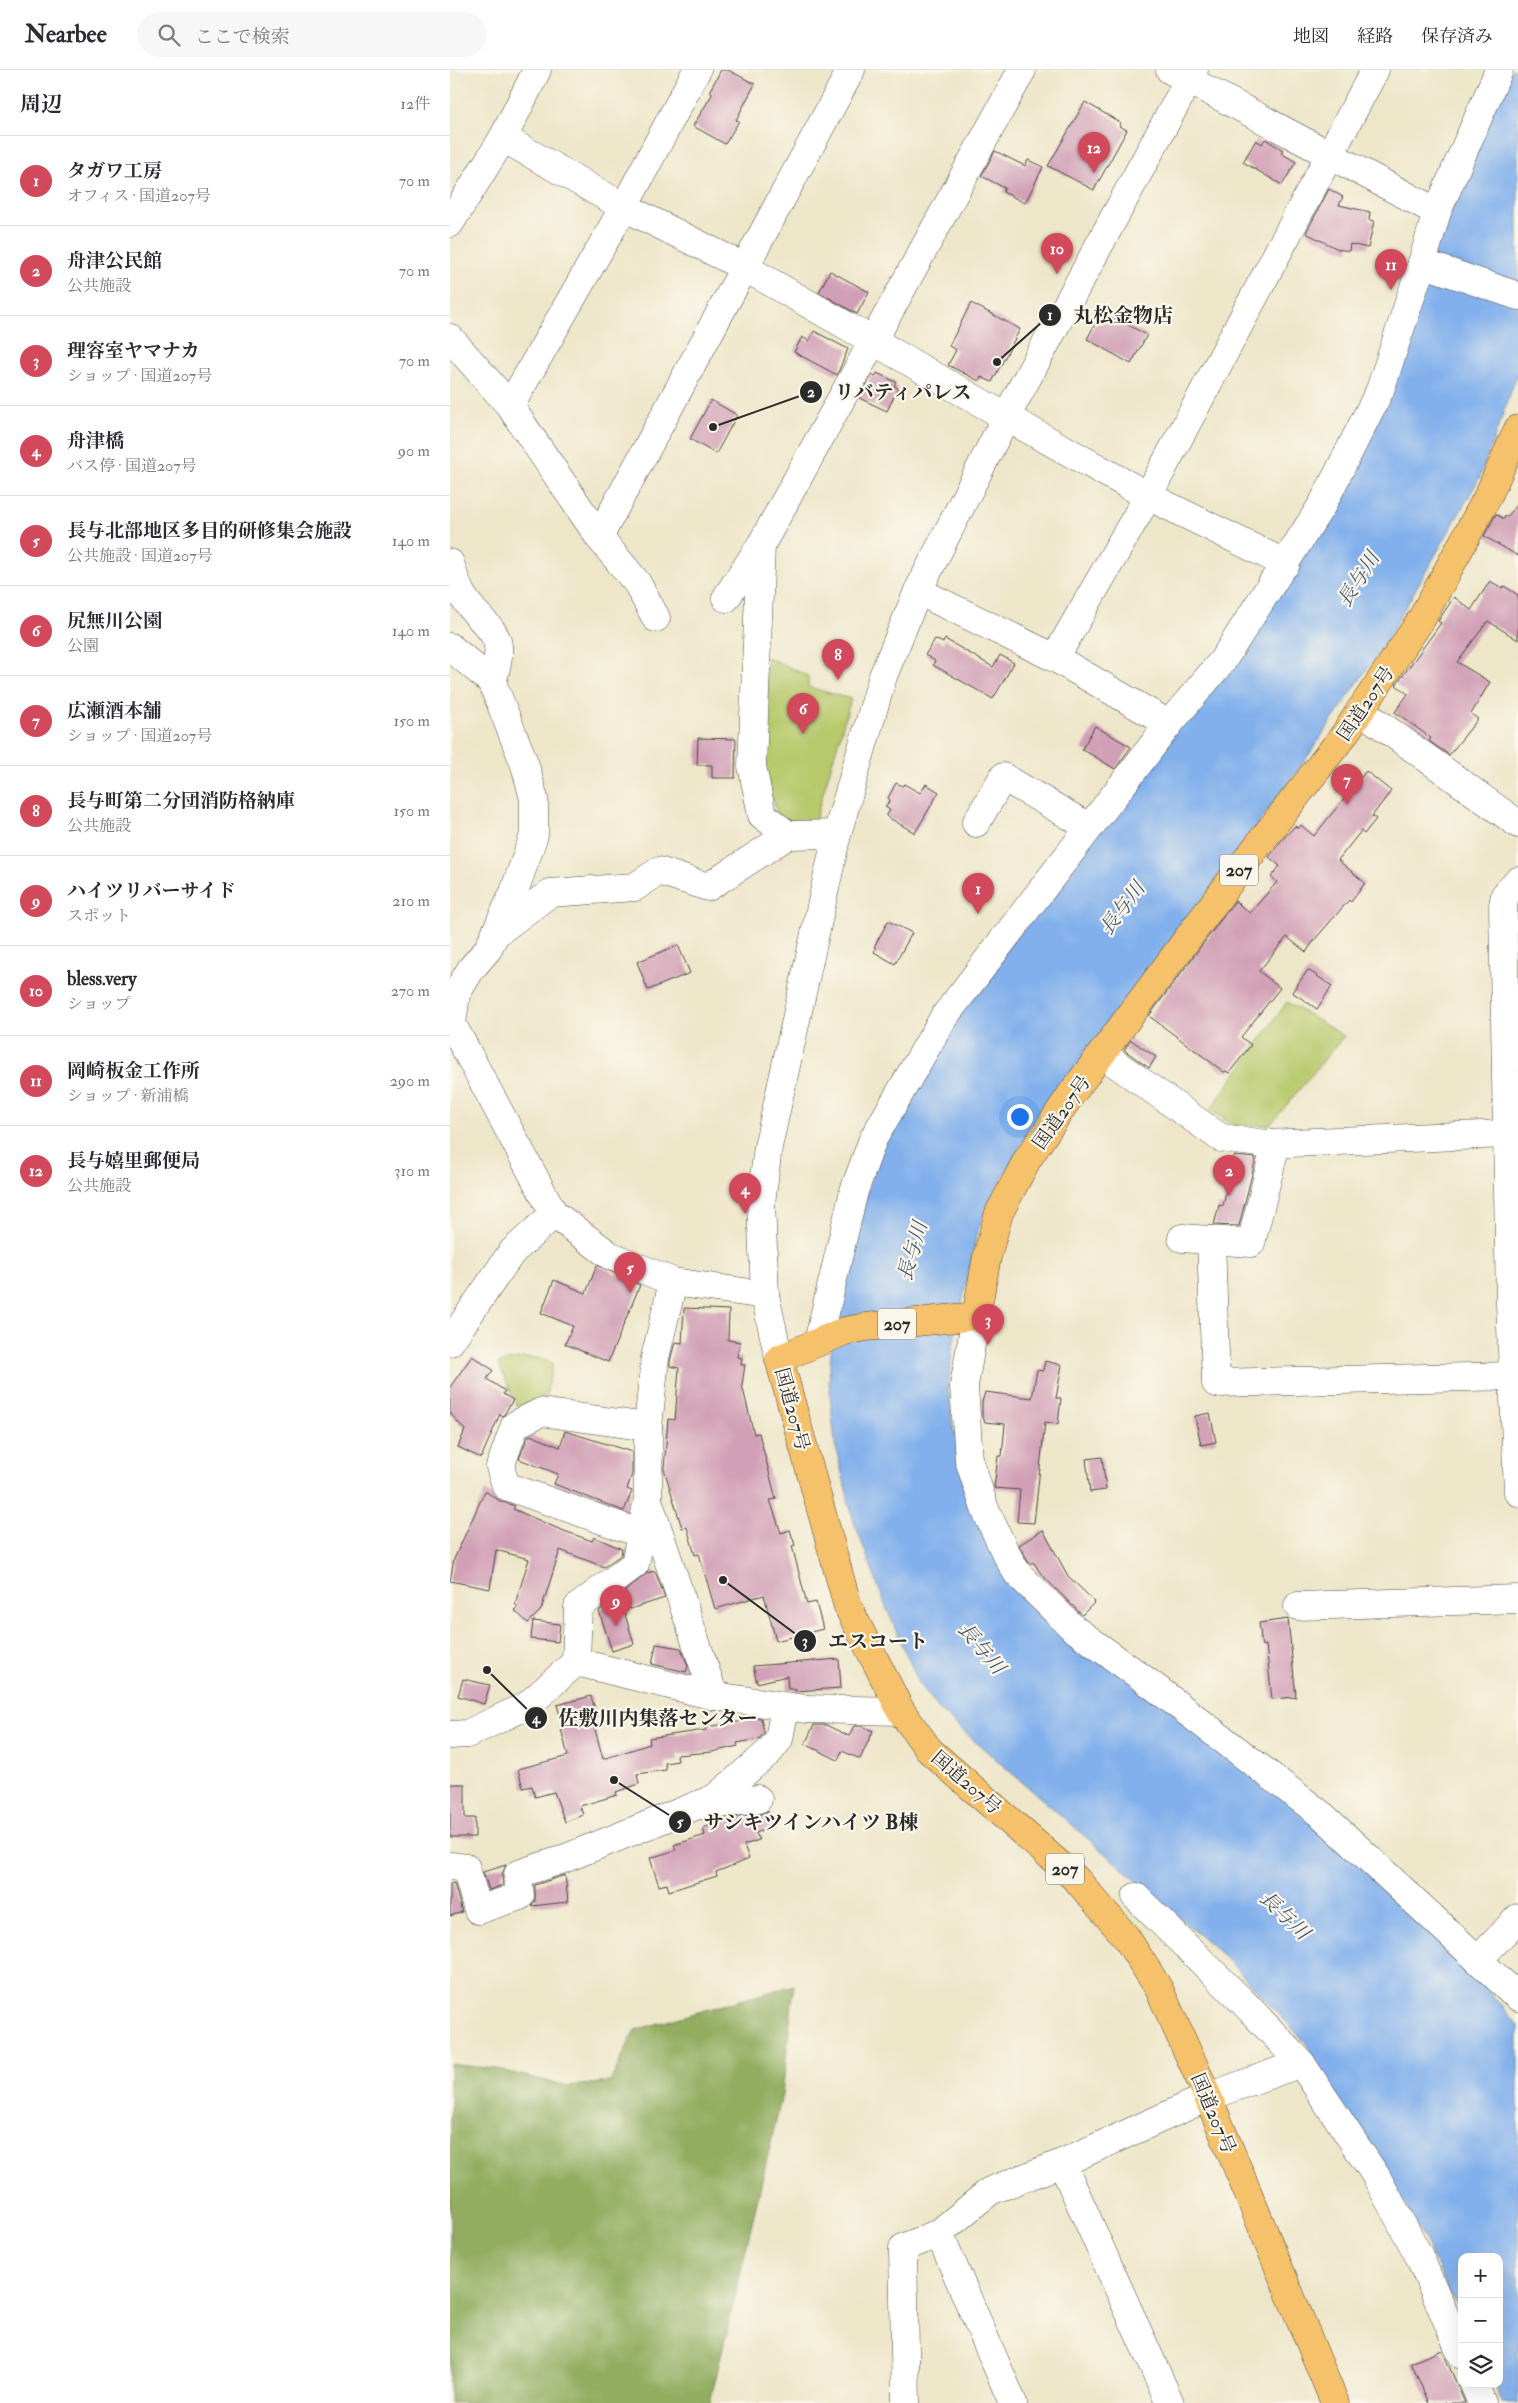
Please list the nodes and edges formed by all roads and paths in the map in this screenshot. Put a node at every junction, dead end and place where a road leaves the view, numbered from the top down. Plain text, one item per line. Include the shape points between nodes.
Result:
1 (537, 70) edge
2 (697, 70) edge
3 (851, 70) edge
4 (1022, 70) edge
5 (1375, 70) edge
6 (1499, 70) edge
7 (1185, 73) edge
8 (503, 138) junction
9 (1330, 154) junction
10 (624, 206) junction
11 (1437, 212) junction
12 (450, 223) edge
13 (1426, 264) junction
14 (744, 267) junction
15 (1518, 296) edge
16 (450, 338) edge
17 (874, 341) junction
18 (510, 406) junction
19 (1006, 417) junction
20 (1518, 429) edge
21 (1148, 496) junction
22 (598, 537) junction
23 (761, 545) junction
24 (450, 563) edge
25 (1286, 564) junction
26 (918, 591) junction
27 (726, 598) dead end
28 (656, 618) dead end
29 (450, 647) edge
30 (1055, 658) junction
31 (492, 682) junction
32 (1360, 710) junction
33 (1169, 724) junction
34 (976, 823) dead end
35 (1518, 824) edge
36 (1089, 827) junction
37 (837, 834) junction
38 (788, 836) junction
39 (1518, 881) edge
40 (494, 935) junction
41 (451, 1024) edge
42 (1102, 1054) junction
43 (1511, 1061) edge
44 (1506, 1134) junction
45 (1276, 1144) junction
46 (554, 1214) junction
47 (1182, 1238) dead end
48 (1211, 1240) junction
49 (673, 1282) junction
50 (765, 1295) junction
51 (1514, 1303) edge
52 (971, 1317) junction
53 (824, 1340) junction
54 (450, 1342) edge
55 (778, 1359) junction
56 (1513, 1376) junction
57 (648, 1427) junction
58 (1518, 1492) edge
59 (648, 1499) junction
60 (642, 1534) junction
61 (1518, 1598) edge
62 (1298, 1606) dead end
63 (576, 1662) junction
64 (714, 1696) junction
65 (784, 1706) junction
66 (901, 1711) junction
67 (450, 1735) edge
68 (758, 1799) dead end
69 (687, 1808) junction
70 (450, 1866) edge
71 (1136, 1897) dead end
72 (1518, 1918) edge
73 (1479, 1959) junction
74 (1518, 1998) edge
75 (1301, 2063) junction
76 (1208, 2097) junction
77 (1062, 2163) junction
78 (939, 2233) junction
79 (1458, 2346) edge
80 (1476, 2388) edge
81 (906, 2403) edge
82 (1013, 2403) edge
83 (1170, 2403) edge
84 (1336, 2403) edge
85 (1482, 2403) edge

1 - 8 street
2 - 10 street
3 - 14 street
4 - 17 street
5 - 9 street
6 - 11 street
7 - 9 street
7 - 19 street
8 - 10 street
8 - 12 street
9 - 11 street
9 - 21 street
10 - 14 street
10 - 18 street
11 - 13 street
13 - 15 street
13 - 25 street via 1380,390 1322,505
14 - 17 street
14 - 22 street
16 - 18 street
17 - 19 street
17 - 23 street
18 - 22 street
19 - 21 street
19 - 26 street
20 - 32 highway, 国道207号 / 207 via 1488,496 1422,618
21 - 25 street
21 - 30 street
22 - 28 street via 637,584
23 - 27 street
23 - 38 street via 752,766 762,816
24 - 31 street via 461,592 498,639 499,662
25 - 33 street via 1223,660
26 - 30 street
26 - 37 street via 883,676
29 - 31 street
30 - 33 street
31 - 40 street via 534,799 534,835 514,892
32 - 35 street
32 - 42 highway, 国道207号 / 207
33 - 36 street
34 - 36 street via 1003,777
36 - 53 street via 944,1017 873,1139 854,1191
37 - 38 street
37 - 50 street via 768,1147 761,1203
38 - 40 street via 708,887 659,870 635,887 550,893
39 - 43 street via 1505,895 1502,905
40 - 41 street via 488,950 471,969 456,994
41 - 46 street
42 - 45 street via 1221,1138
42 - 52 highway, 国道207号 / 207 via 1027,1160 999,1213
43 - 44 street
44 - 45 street
44 - 51 street
45 - 48 street via 1251,1243
46 - 49 street via 609,1255
46 - 54 street via 512,1252
47 - 48 street
48 - 56 street via 1216,1383
49 - 50 street
49 - 57 street via 655,1358
50 - 55 street
51 - 56 street
52 - 53 highway, 国道207号 / 207 via 866,1327
52 - 73 street via 964,1386 969,1460 985,1509 1017,1573 1073,1628 1323,1816
53 - 55 highway, 国道207号 / 207
55 - 66 highway, 国道207号 / 207 via 848,1607
56 - 58 street
57 - 59 street
57 - 60 street via 541,1412 514,1425 500,1467 506,1486
59 - 60 street
59 - 64 street
60 - 63 street via 635,1564 578,1607
61 - 62 street
63 - 64 street
63 - 67 street via 528,1705 467,1734
64 - 65 street
65 - 66 street via 806,1710
65 - 69 street via 779,1739 770,1750 715,1798
66 - 76 highway, 国道207号 / 207 via 929,1750 1076,1879 1126,1937 1159,1989
68 - 69 street
69 - 70 street via 561,1860 518,1874 520,1896 478,1910 466,1868
71 - 75 street
72 - 73 street
73 - 74 street
75 - 76 street
75 - 79 street via 1376,2176 1419,2256
76 - 77 street
76 - 84 highway, 国道207号 / 207
77 - 78 street via 990,2191
77 - 83 street
78 - 81 street via 903,2248
78 - 82 street
80 - 85 street

